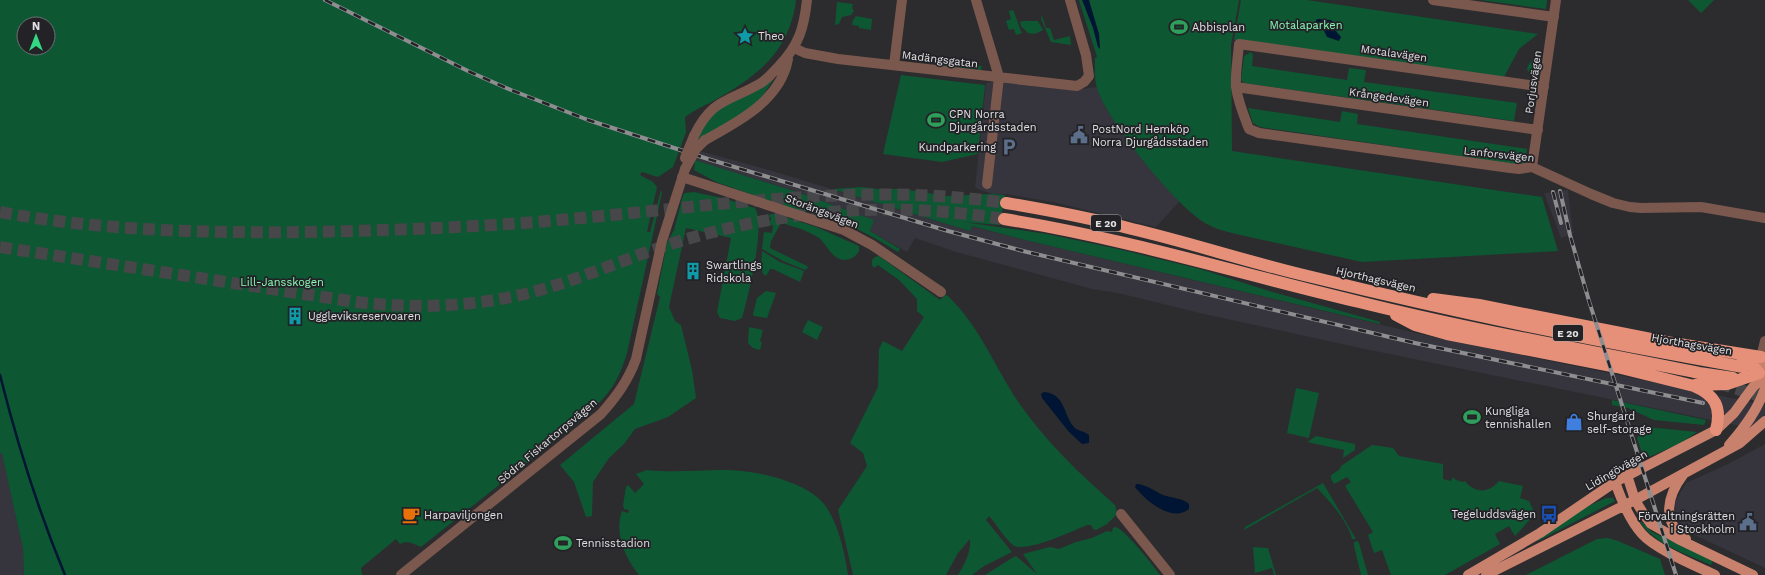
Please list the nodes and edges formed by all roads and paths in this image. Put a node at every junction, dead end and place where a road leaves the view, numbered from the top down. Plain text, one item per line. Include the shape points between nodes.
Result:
1 (807, 0) edge
2 (902, 0) edge
3 (976, 0) edge
4 (1070, 0) edge
5 (1433, 0) edge
6 (1556, 0) edge
7 (1554, 17) junction
8 (791, 53) junction
9 (894, 65) junction
10 (999, 77) junction
11 (1236, 87) junction
12 (1544, 87) junction
13 (1538, 130) junction
14 (1532, 167) junction
15 (683, 173) junction
16 (988, 184) dead end
17 (1006, 203) tunnel mouth
18 (1765, 218) edge
19 (1004, 219) tunnel mouth
20 (941, 292) dead end
21 (1394, 297) junction
22 (1388, 310) junction
23 (1765, 341) edge
24 (1743, 367) dead end
25 (1763, 368) edge
26 (1699, 373) junction
27 (1733, 378) tunnel mouth
28 (1712, 380) tunnel mouth
29 (1694, 386) junction
30 (1765, 390) edge
31 (1765, 421) edge
32 (1716, 430) junction
33 (1724, 451) junction
34 (1686, 472) junction
35 (1627, 475) junction
36 (1615, 482) junction
37 (1635, 500) junction
38 (1624, 505) junction
39 (1121, 514) dead end
40 (1695, 547) junction
41 (401, 575) edge
42 (1170, 575) edge
43 (1468, 575) edge
44 (1486, 575) edge
45 (1715, 575) edge
46 (1751, 575) edge

1 - 8 street via 803,27
2 - 9 street
3 - 10 street
4 - 10 street, Madängsgatan via 1086,56 1089,76 1084,82 1077,86
5 - 7 street
6 - 7 street, Porjusvägen
7 - 12 street, Porjusvägen
8 - 9 street, Madängsgatan
8 - 15 street, bridge via 779,81 762,102 750,114 705,140
8 - 15 street, bridge via 762,82 715,106 707,114 694,136 685,159
9 - 10 street, Madängsgatan
10 - 16 street
11 - 12 street, Motalavägen via 1240,44
11 - 13 street, Krångedevägen
11 - 14 street, Lanforsvägen via 1249,129 1259,133 1510,168
12 - 13 street, Porjusvägen
13 - 14 street, Porjusvägen
14 - 18 street, Lanforsvägen via 1613,203 1630,207 1701,207
15 - 20 street, Storängsvägen via 844,230
15 - 41 street, Södra Fiskartorpsvägen via 662,241 636,359 630,375 615,399 601,414
17 - 21 highway, Hjorthagsvägen / E 20 via 1134,229
19 - 22 highway, E 20 via 1129,243
21 - 24 highway, Hjorthagsvägen / E 20 via 1672,355
21 - 25 highway via 1449,300 1739,354
22 - 26 highway, E 20
22 - 29 highway via 1414,325 1437,332 1617,367
23 - 25 street
25 - 29 highway via 1728,384
25 - 30 main road
25 - 32 main road, Lidingövägen via 1734,413
26 - 27 highway
26 - 28 highway, E 20
29 - 32 highway via 1713,399 1718,415
30 - 33 main road via 1751,418
31 - 33 main road via 1740,443
32 - 35 main road, Lidingövägen
33 - 34 main road
34 - 37 main road
34 - 40 main road via 1672,494 1670,517 1674,529
35 - 36 main road, Lidingövägen
35 - 37 main road
36 - 38 main road
36 - 43 main road, Lidingövägen via 1540,533
37 - 38 main road
37 - 40 main road via 1651,524
38 - 44 main road
38 - 45 main road via 1638,530 1650,542
39 - 42 street
40 - 46 main road

